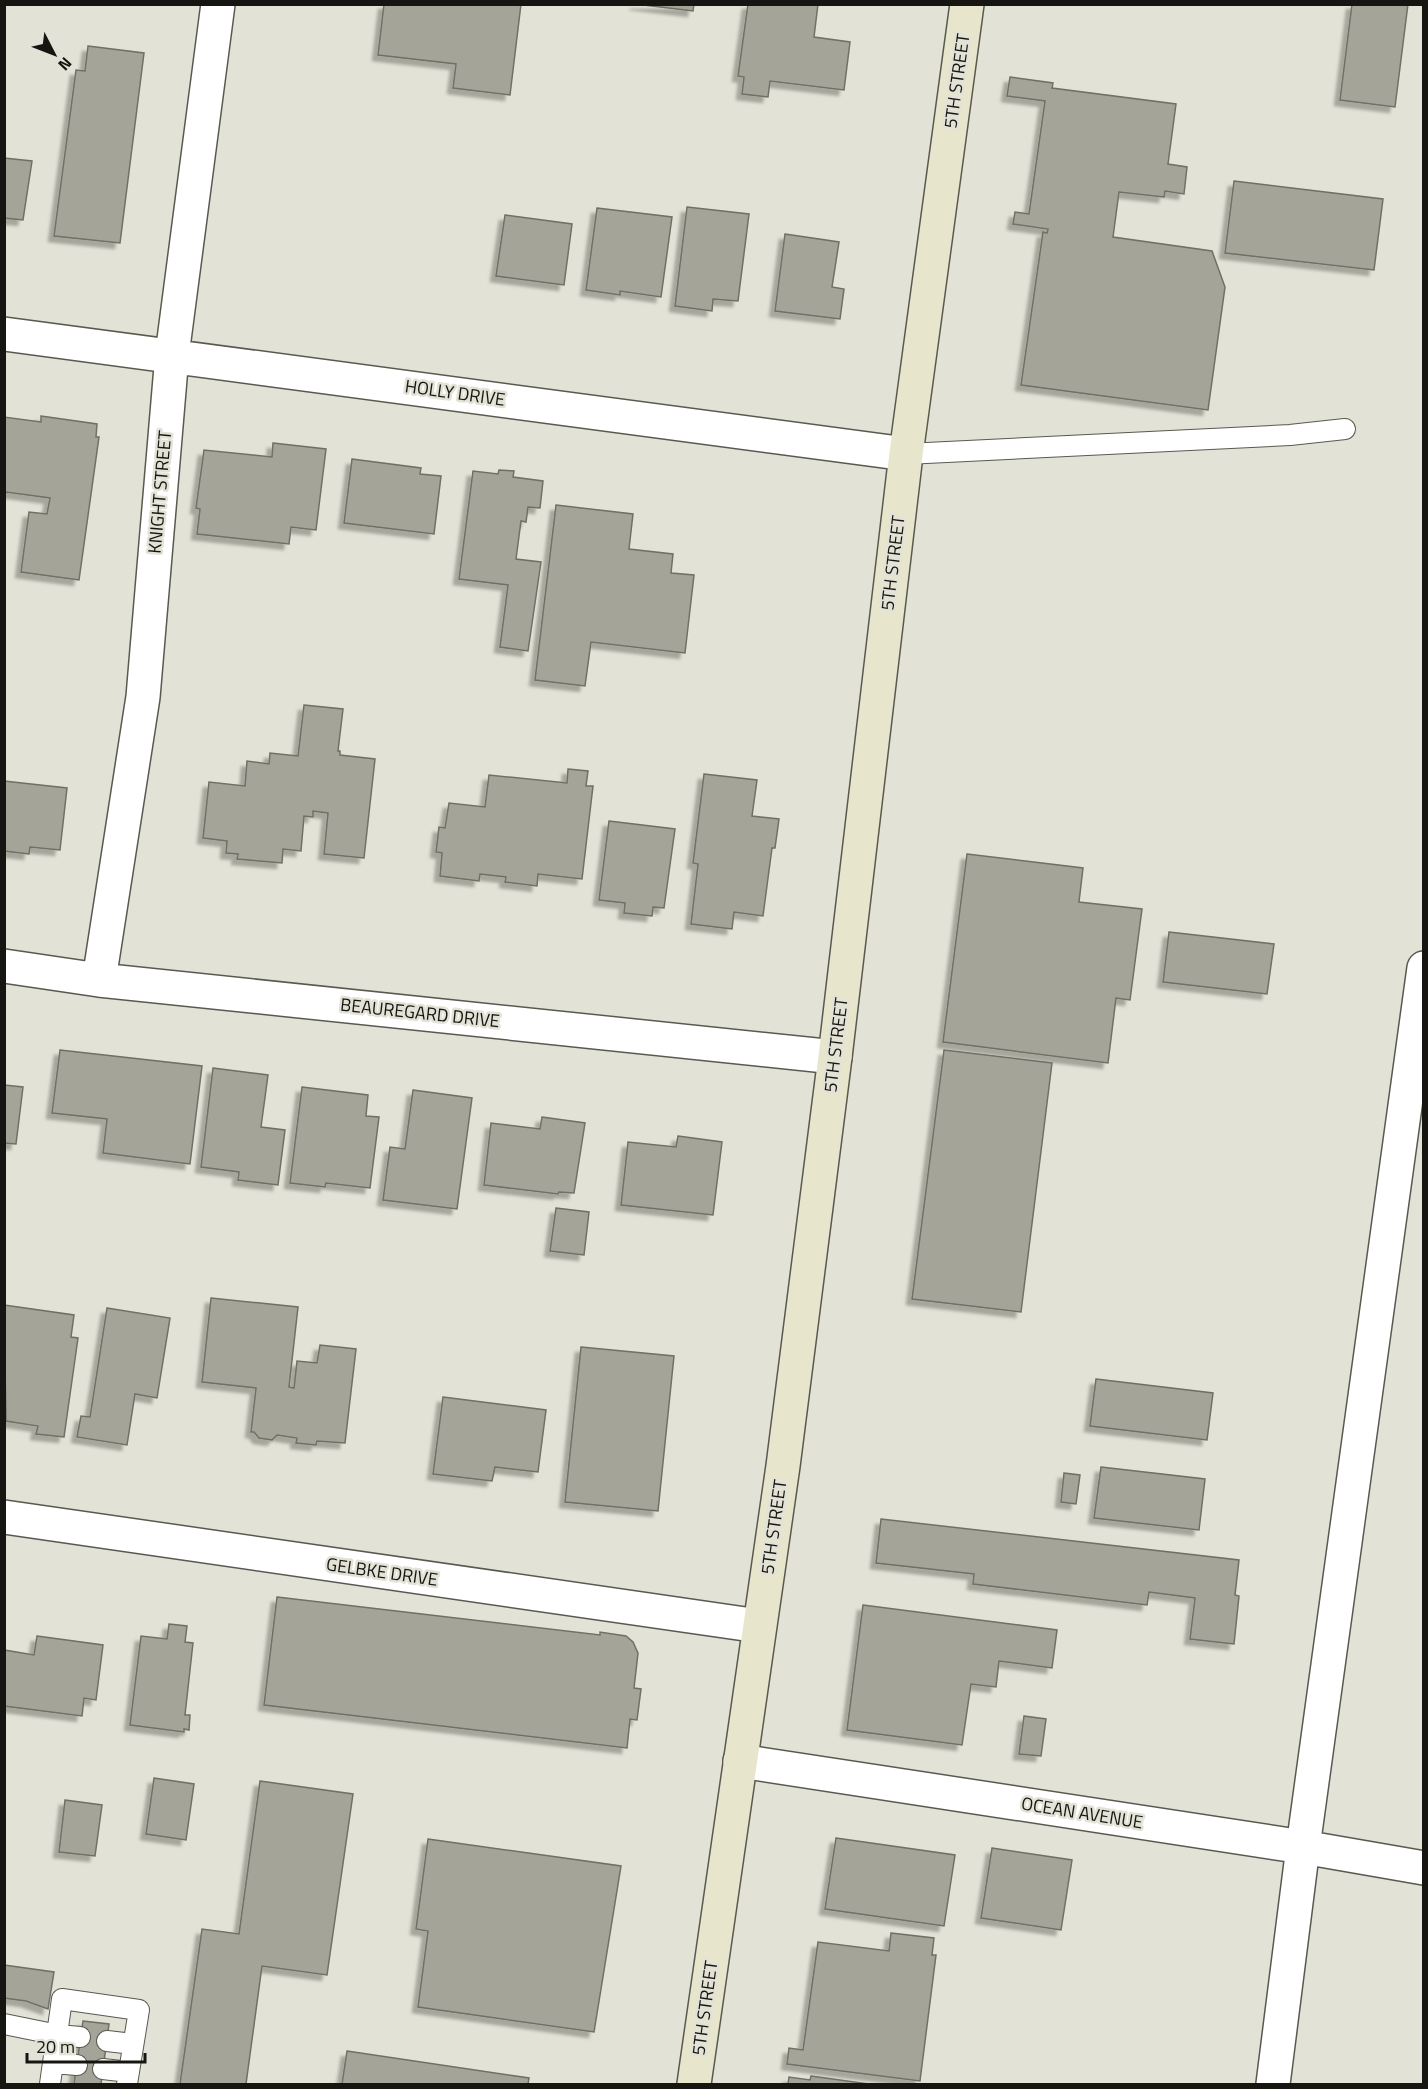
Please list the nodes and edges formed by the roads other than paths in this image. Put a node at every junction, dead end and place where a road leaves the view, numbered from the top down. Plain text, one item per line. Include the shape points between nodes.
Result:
1 (218, 4) edge
2 (967, 4) edge
3 (4, 334) edge
4 (172, 355) junction
5 (1346, 429) dead end
6 (906, 454) junction
7 (4, 966) edge
8 (1424, 968) edge
9 (99, 980) junction
10 (835, 1057) junction
11 (4, 1517) edge
12 (759, 1626) junction
13 (740, 1761) junction
14 (1303, 1847) junction
15 (1424, 1868) edge
16 (4, 2024) edge
17 (58, 2035) junction
18 (80, 2037) dead end
19 (107, 2041) dead end
20 (133, 2044) junction
21 (53, 2063) junction
22 (76, 2066) dead end
23 (103, 2069) dead end
24 (128, 2078) edge
25 (50, 2085) edge
26 (694, 2085) edge
27 (1274, 2085) edge

1 - 4 street, KNIGHT STREET
2 - 6 main road, 5TH STREET
3 - 4 street, HOLLY DRIVE
4 - 6 street, HOLLY DRIVE
4 - 9 street, KNIGHT STREET via 143,697
5 - 6 lane
6 - 10 main road, 5TH STREET
7 - 9 street, BEAUREGARD DRIVE
8 - 14 street
9 - 10 street, BEAUREGARD DRIVE
10 - 12 main road, 5TH STREET
11 - 12 street, GELBKE DRIVE
12 - 13 main road, 5TH STREET
13 - 14 street, OCEAN AVENUE
13 - 26 main road, 5TH STREET
14 - 15 street, OCEAN AVENUE
14 - 27 street
16 - 17 lane
17 - 18 lane
17 - 20 lane via 62,2000 139,2010
17 - 21 lane
19 - 20 lane
20 - 24 lane
21 - 22 lane
21 - 25 lane
23 - 24 lane

